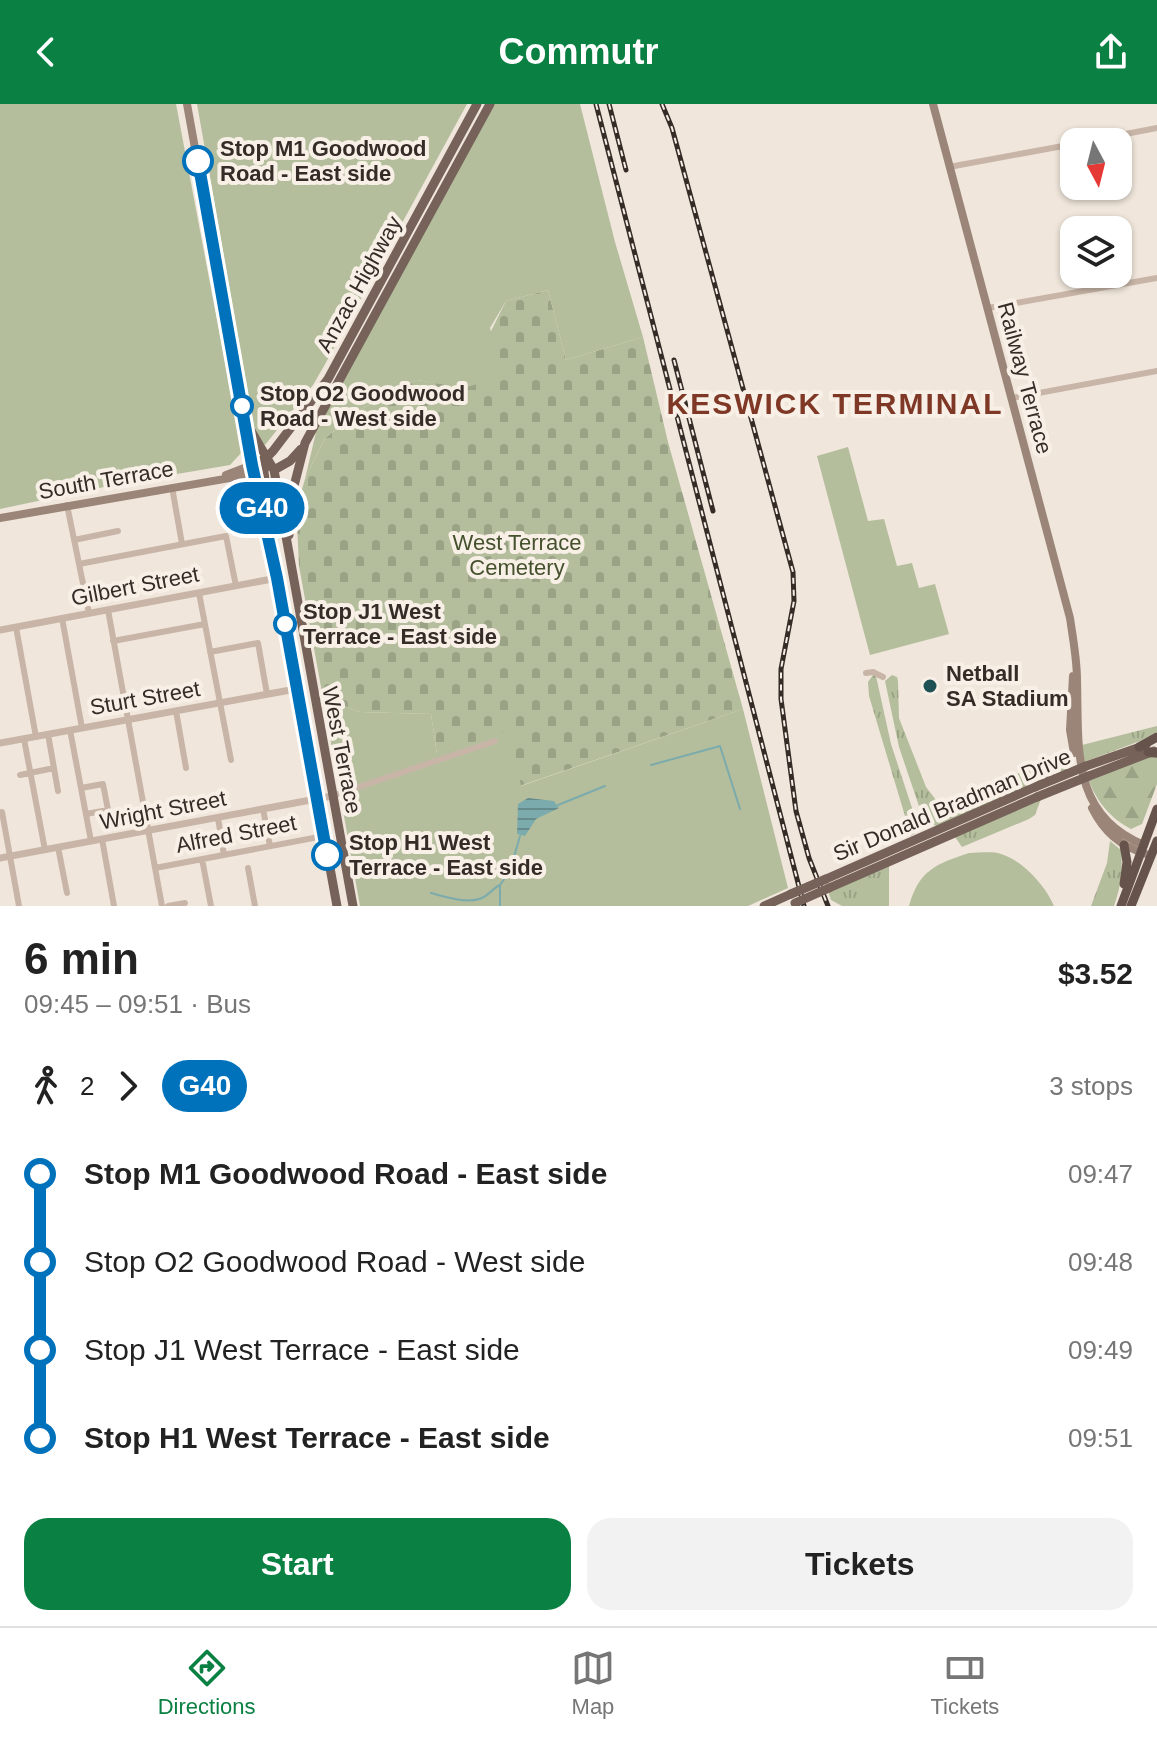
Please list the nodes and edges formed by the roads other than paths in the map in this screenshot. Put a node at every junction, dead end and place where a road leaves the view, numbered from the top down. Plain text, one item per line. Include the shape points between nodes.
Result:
1 (187, 104) edge
2 (477, 104) edge
3 (490, 104) edge
4 (933, 104) edge
5 (1157, 128) edge
6 (1132, 133) edge
7 (464, 141) junction
8 (1060, 147) edge
9 (949, 167) junction
10 (1157, 278) edge
11 (988, 308) junction
12 (1157, 371) edge
13 (1012, 398) junction
14 (244, 419) junction
15 (305, 443) junction
16 (250, 449) junction
17 (266, 458) junction
18 (237, 470) junction
19 (261, 470) junction
20 (218, 478) junction
21 (172, 487) junction
22 (67, 505) junction
23 (0, 518) edge
24 (118, 531) dead end
25 (74, 540) junction
26 (182, 544) junction
27 (288, 554) junction
28 (79, 564) junction
29 (277, 578) junction
30 (236, 586) junction
31 (199, 593) junction
32 (108, 610) junction
33 (89, 613) junction
34 (62, 618) junction
35 (205, 624) junction
36 (1, 627) edge
37 (16, 627) junction
38 (113, 641) junction
39 (210, 652) junction
40 (1076, 663) junction
41 (866, 673) dead end
42 (883, 677) dead end
43 (312, 686) junction
44 (296, 689) junction
45 (267, 694) junction
46 (220, 703) junction
47 (176, 711) junction
48 (128, 720) junction
49 (82, 728) junction
50 (70, 730) junction
51 (48, 734) junction
52 (36, 737) junction
53 (24, 739) junction
54 (1157, 739) edge
55 (495, 741) dead end
56 (0, 743) edge
57 (1150, 750) edge
58 (231, 760) dead end
59 (54, 768) junction
60 (186, 768) dead end
61 (31, 772) junction
62 (20, 775) dead end
63 (81, 788) junction
64 (58, 791) dead end
65 (332, 796) junction
66 (316, 799) junction
67 (263, 809) junction
68 (1157, 809) edge
69 (2, 812) edge
70 (86, 814) junction
71 (218, 818) junction
72 (1114, 829) junction
73 (148, 831) junction
74 (1148, 833) junction
75 (324, 836) junction
76 (102, 839) junction
77 (91, 841) junction
78 (1124, 845) junction
79 (270, 846) junction
80 (58, 847) junction
81 (1149, 849) edge
82 (45, 850) junction
83 (224, 855) junction
84 (10, 856) junction
85 (0, 858) edge
86 (202, 859) junction
87 (155, 868) junction
88 (248, 868) dead end
89 (67, 893) dead end
90 (791, 901) edge
91 (185, 903) dead end
92 (19, 906) edge
93 (114, 906) edge
94 (162, 906) edge
95 (168, 906) edge
96 (211, 906) edge
97 (255, 906) edge
98 (337, 906) edge
99 (353, 906) edge
100 (764, 906) edge
101 (1120, 906) edge
102 (1131, 906) edge

1 - 14 main road
2 - 7 main road, Anzac Highway
3 - 7 main road, Anzac Highway
4 - 9 main road, Railway Terrace
5 - 6 street
7 - 15 main road, Anzac Highway
7 - 17 main road, Anzac Highway via 328,379
8 - 9 street
9 - 11 main road, Railway Terrace
10 - 11 street
11 - 13 main road, Railway Terrace
12 - 13 street
13 - 40 main road, Railway Terrace via 1070,618
14 - 16 main road
14 - 17 main road, West Terrace
15 - 19 main road via 290,461
15 - 27 main road, West Terrace via 293,490
16 - 18 main road
16 - 19 main road
17 - 19 main road, Anzac Highway
17 - 19 main road, West Terrace
18 - 19 main road, South Terrace
18 - 20 main road, South Terrace
19 - 20 main road, South Terrace
19 - 27 main road, West Terrace
19 - 29 main road, West Terrace
20 - 21 main road, South Terrace
21 - 22 main road, South Terrace
21 - 26 street
22 - 23 main road, South Terrace
22 - 25 street
24 - 25 street
25 - 28 street
26 - 28 street
26 - 30 street via 226,536
27 - 43 main road, West Terrace
28 - 33 street
29 - 30 street, Gilbert Street
29 - 44 main road, West Terrace
30 - 31 street, Gilbert Street
31 - 32 street, Gilbert Street
31 - 35 street
32 - 33 street, Gilbert Street
32 - 38 street
33 - 34 street, Gilbert Street
34 - 37 street, Gilbert Street
34 - 49 street
35 - 38 street
35 - 39 street
36 - 37 street, Gilbert Street
37 - 52 street
38 - 48 street
39 - 45 street via 258,643
39 - 46 street
40 - 72 main road, Railway Terrace via 1078,744 1085,784
40 - 78 main road, Railway Terrace via 1070,730 1078,772 1097,819
41 - 42 street
43 - 44 main road
43 - 65 main road, West Terrace
44 - 45 street, Sturt Street
44 - 66 main road, West Terrace
45 - 46 street, Sturt Street
46 - 47 street, Sturt Street
46 - 58 street
47 - 48 street, Sturt Street
47 - 60 street
48 - 49 street, Sturt Street
48 - 73 street
49 - 50 street, Sturt Street
50 - 51 street, Sturt Street
50 - 63 street
51 - 52 street, Sturt Street
51 - 59 street
52 - 53 street, Sturt Street
53 - 56 street, Sturt Street
53 - 61 street
54 - 57 highway
55 - 65 street
57 - 90 main road, Sir Donald Bradman Drive, bridge via 1036,792
59 - 61 street
59 - 64 street
61 - 62 street
61 - 82 street
63 - 70 street
63 - 70 street via 103,784 108,810
65 - 66 street, Wright Street
65 - 99 main road, West Terrace
66 - 67 street, Wright Street
66 - 75 main road, West Terrace
67 - 71 street, Wright Street
67 - 79 street
68 - 74 highway
69 - 84 street
70 - 77 street
71 - 73 street, Wright Street
71 - 83 street
72 - 74 main road
72 - 81 main road, Railway Terrace
73 - 76 street, Wright Street
73 - 87 street
74 - 81 highway
75 - 79 street, Alfred Street
75 - 98 main road, West Terrace
76 - 77 street, Wright Street
76 - 93 street
77 - 80 street, Wright Street
78 - 81 main road, Railway Terrace
78 - 101 highway via 1127,875
79 - 83 street, Alfred Street
80 - 82 street, Wright Street
80 - 89 street
81 - 101 highway
81 - 102 highway
82 - 84 street, Wright Street
83 - 86 street, Alfred Street
84 - 85 street, Wright Street
84 - 92 street
86 - 87 street, Alfred Street
86 - 96 street
87 - 94 street
88 - 97 street
90 - 100 main road, Sir Donald Bradman Drive
91 - 95 street

